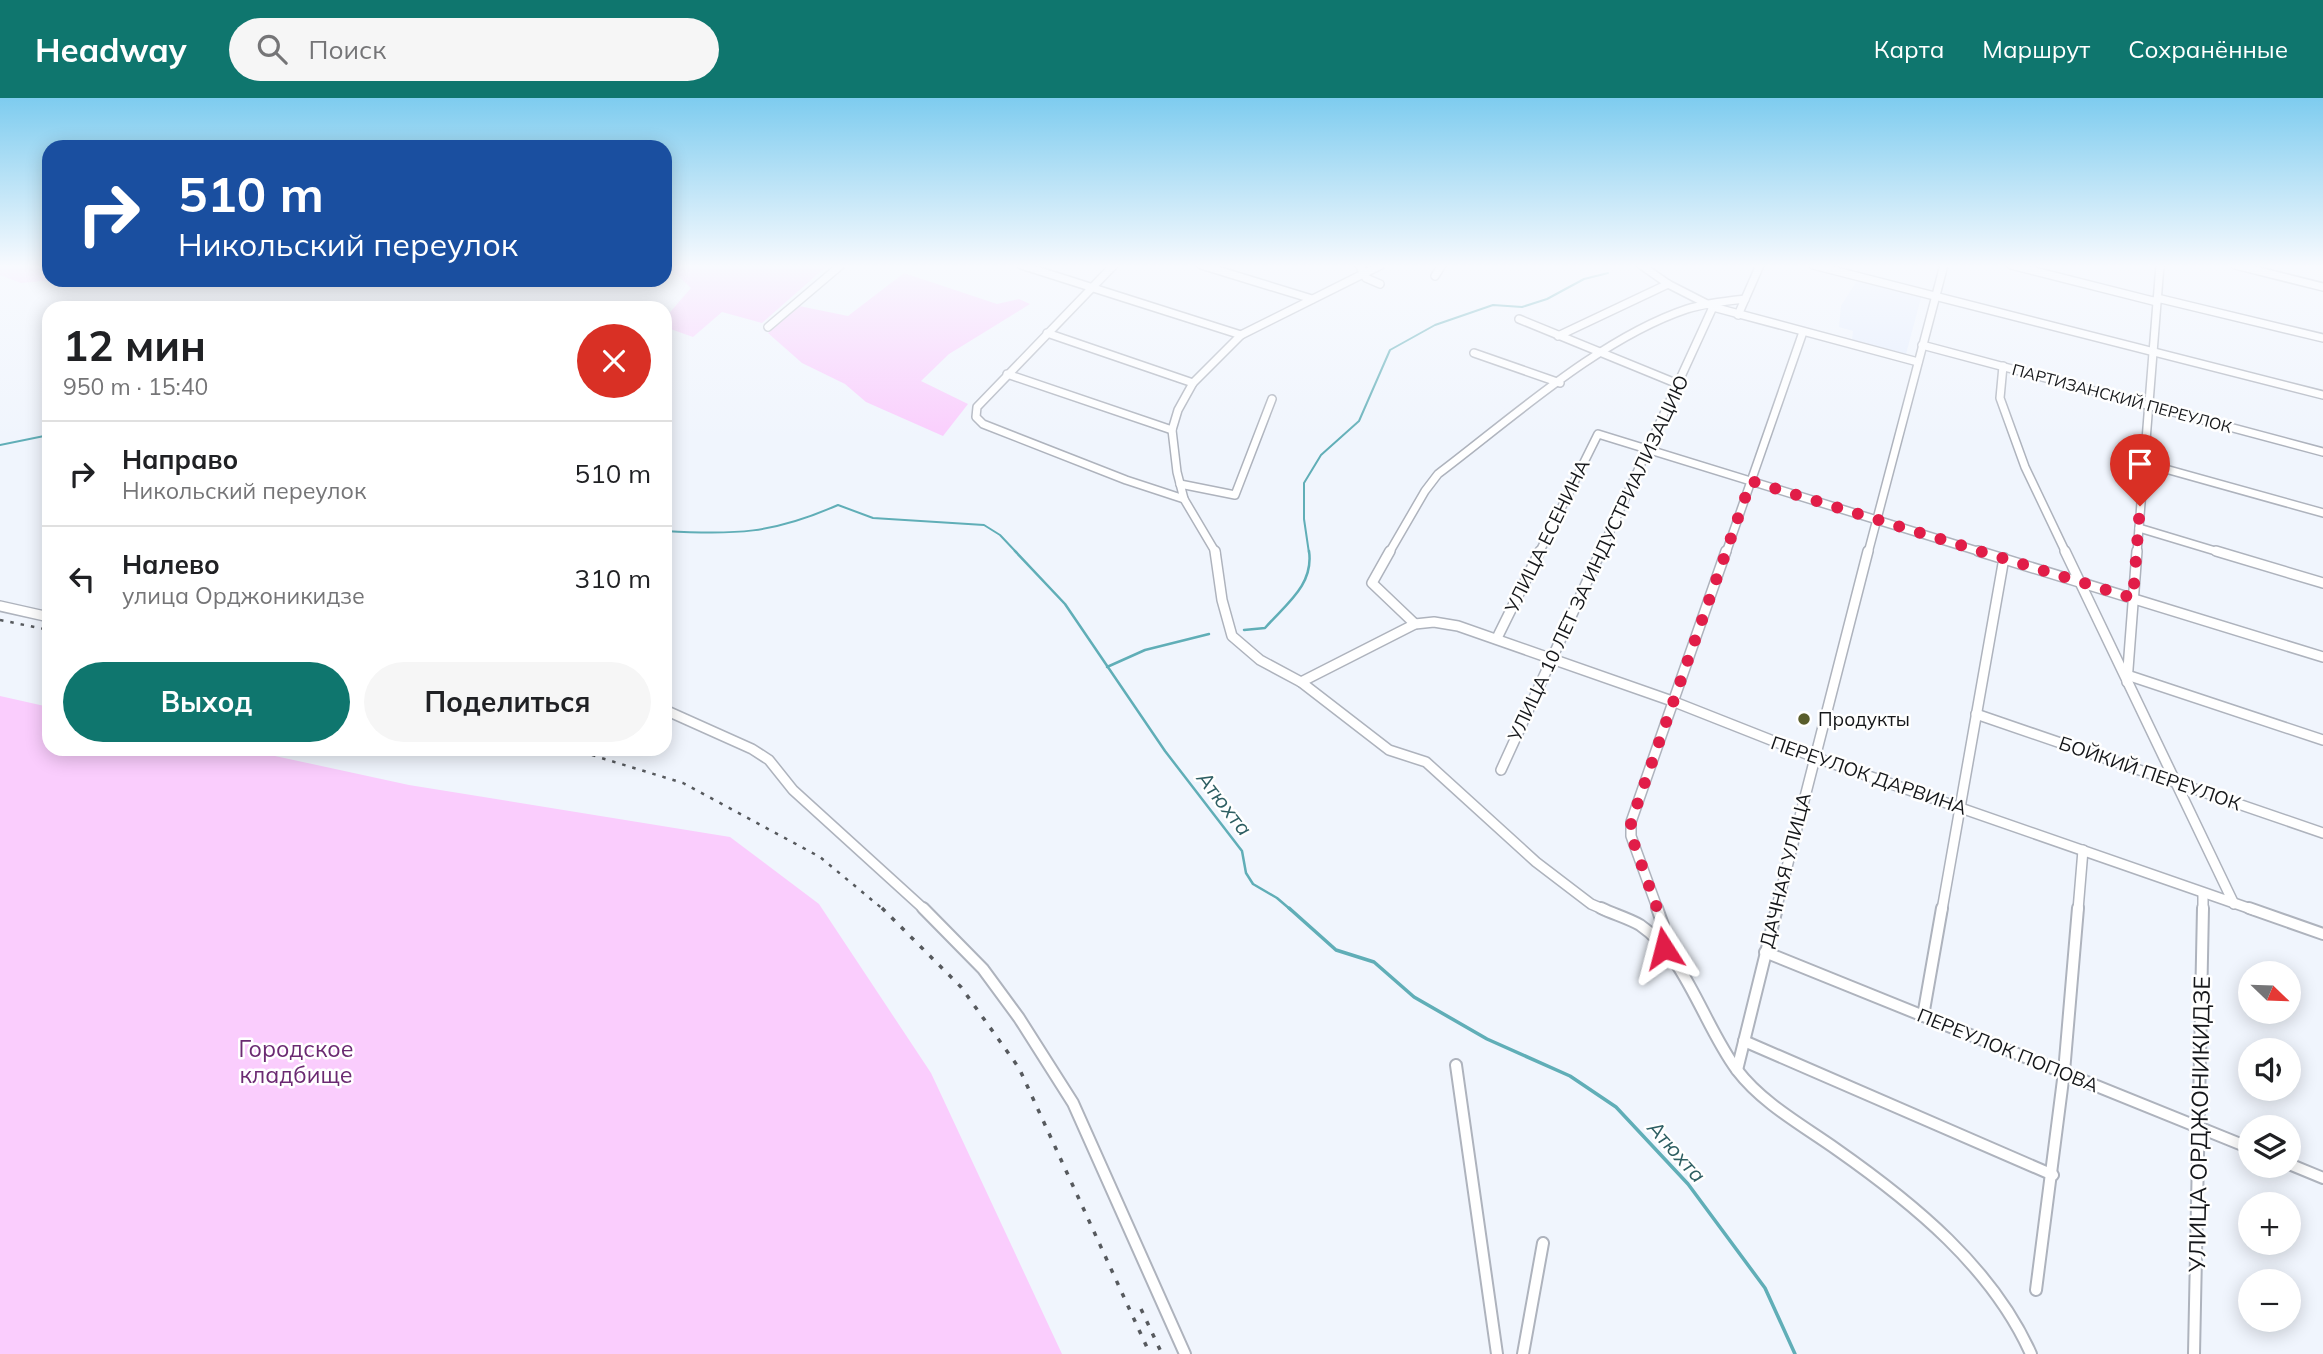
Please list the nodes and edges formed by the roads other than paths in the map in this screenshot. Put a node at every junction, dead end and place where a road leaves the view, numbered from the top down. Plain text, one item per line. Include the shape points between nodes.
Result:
1 (772, 324) edge
2 (1055, 324) edge
3 (1205, 324) edge
4 (1263, 324) edge
5 (1530, 324) edge
6 (1584, 324) edge
7 (1657, 324) edge
8 (1702, 324) edge
9 (1771, 324) edge
10 (1928, 324) edge
11 (2042, 324) edge
12 (2155, 324) edge
13 (2260, 324) edge
14 (768, 327) dead end
15 (1803, 332) junction
16 (1046, 333) junction
17 (1241, 335) junction
18 (1558, 336) junction
19 (2323, 338) edge
20 (1922, 345) junction
21 (2153, 352) junction
22 (1474, 353) dead end
23 (1600, 353) junction
24 (1918, 362) junction
25 (2003, 366) junction
26 (1007, 374) junction
27 (1193, 383) junction
28 (1560, 383) junction
29 (1678, 384) junction
30 (2323, 395) edge
31 (1272, 399) dead end
32 (2148, 405) junction
33 (1172, 430) junction
34 (1648, 449) junction
35 (2323, 452) edge
36 (2144, 463) junction
37 (1751, 481) junction
38 (1180, 484) junction
39 (1184, 499) junction
40 (2323, 513) edge
41 (1877, 520) junction
42 (2139, 528) junction
43 (2004, 558) junction
44 (2079, 581) junction
45 (2323, 583) edge
46 (2133, 598) junction
47 (0, 606) edge
48 (42, 615) edge
49 (1415, 624) junction
50 (1497, 638) junction
51 (2323, 657) edge
52 (1553, 658) junction
53 (2127, 678) junction
54 (1301, 682) junction
55 (1672, 701) junction
56 (672, 713) edge
57 (1976, 714) junction
58 (2323, 740) edge
59 (1814, 757) junction
60 (1501, 770) dead end
61 (2174, 782) junction
62 (1961, 807) junction
63 (2323, 833) edge
64 (2083, 850) junction
65 (2203, 893) junction
66 (2235, 904) junction
67 (2323, 934) edge
68 (1664, 948) junction
69 (1765, 952) junction
70 (1923, 1016) junction
71 (1744, 1041) junction
72 (1456, 1065) dead end
73 (1737, 1070) junction
74 (2064, 1072) junction
75 (2200, 1127) junction
76 (2238, 1143) edge
77 (2301, 1169) edge
78 (2053, 1175) junction
79 (2323, 1178) edge
80 (1542, 1243) dead end
81 (2036, 1290) dead end
82 (1185, 1354) edge
83 (1497, 1354) edge
84 (1523, 1354) edge
85 (2031, 1354) edge
86 (2194, 1354) edge

1 - 14 street
2 - 16 street
3 - 17 street
4 - 17 street
5 - 18 street
6 - 18 street
7 - 23 street
8 - 29 street, УЛИЦА 10 ЛЕТ ЗА ИНДУСТРИАЛИЗАЦИЮ
9 - 15 street
10 - 20 street, ДАЧНАЯ УЛИЦА
11 - 21 street
12 - 21 street
13 - 19 street
15 - 24 street
15 - 37 street
16 - 26 street
16 - 27 street
17 - 27 street
18 - 23 street
20 - 24 street, ДАЧНАЯ УЛИЦА
20 - 25 street, ПАРТИЗАНСКИЙ ПЕРЕУЛОК
21 - 30 street
21 - 32 street
22 - 28 street
23 - 28 street
23 - 29 street
24 - 41 street, ДАЧНАЯ УЛИЦА
25 - 32 street, ПАРТИЗАНСКИЙ ПЕРЕУЛОК
25 - 44 street via 2000,398 2025,467
26 - 33 street
26 - 39 street via 977,407 976,417 983,424
27 - 33 street
28 - 49 street via 1438,474 1425,491 1372,583
29 - 34 street, УЛИЦА 10 ЛЕТ ЗА ИНДУСТРИАЛИЗАЦИЮ
31 - 38 street via 1235,495
32 - 35 street, ПАРТИЗАНСКИЙ ПЕРЕУЛОК
32 - 36 street
33 - 38 street
34 - 37 street
34 - 50 street, УЛИЦА ЕСЕНИНА via 1598,434
34 - 52 street, УЛИЦА 10 ЛЕТ ЗА ИНДУСТРИАЛИЗАЦИЮ
36 - 40 street
36 - 42 street
37 - 41 street
37 - 55 street
38 - 39 street
39 - 54 street via 1218,558 1232,636 1260,660
41 - 43 street
41 - 59 street, ДАЧНАЯ УЛИЦА
42 - 45 street
42 - 46 street
43 - 44 street
43 - 57 street
44 - 46 street
44 - 53 street
46 - 51 street
46 - 53 street
47 - 48 street
49 - 50 street, ПЕРЕУЛОК ДАРВИНА via 1434,622
49 - 54 street
50 - 52 street, ПЕРЕУЛОК ДАРВИНА
52 - 55 street, ПЕРЕУЛОК ДАРВИНА
52 - 60 street, УЛИЦА 10 ЛЕТ ЗА ИНДУСТРИАЛИЗАЦИЮ
53 - 58 street
53 - 61 street
54 - 68 street via 1389,750 1426,762 1536,862 1591,904 1639,925
55 - 59 street, ПЕРЕУЛОК ДАРВИНА
55 - 68 street via 1631,822 1631,835 1663,925
56 - 82 street via 769,760 793,790 907,892 983,970 1073,1103
57 - 61 street, БОЙКИЙ ПЕРЕУЛОК
57 - 62 street
59 - 62 street, ПЕРЕУЛОК ДАРВИНА
59 - 69 street, ДАЧНАЯ УЛИЦА
61 - 63 street, БОЙКИЙ ПЕРЕУЛОК
61 - 66 street
62 - 64 street, ПЕРЕУЛОК ДАРВИНА
62 - 70 street
64 - 65 street, ПЕРЕУЛОК ДАРВИНА
64 - 74 street
65 - 66 street, ПЕРЕУЛОК ДАРВИНА
65 - 75 street, УЛИЦА ОРДЖОНИКИДЗЕ
66 - 67 street, ПЕРЕУЛОК ДАРВИНА
68 - 73 street
69 - 70 street, ПЕРЕУЛОК ПОПОВА
69 - 71 street, ДАЧНАЯ УЛИЦА
70 - 74 street, ПЕРЕУЛОК ПОПОВА
71 - 73 street, ДАЧНАЯ УЛИЦА
71 - 78 street
72 - 83 street
73 - 85 street via 1764,1098 1889,1186 1972,1263 2017,1323
74 - 75 street, ПЕРЕУЛОК ПОПОВА
74 - 78 street
75 - 76 street, ПЕРЕУЛОК ПОПОВА
75 - 86 street, УЛИЦА ОРДЖОНИКИДЗЕ
77 - 79 street
78 - 81 street
80 - 84 street

